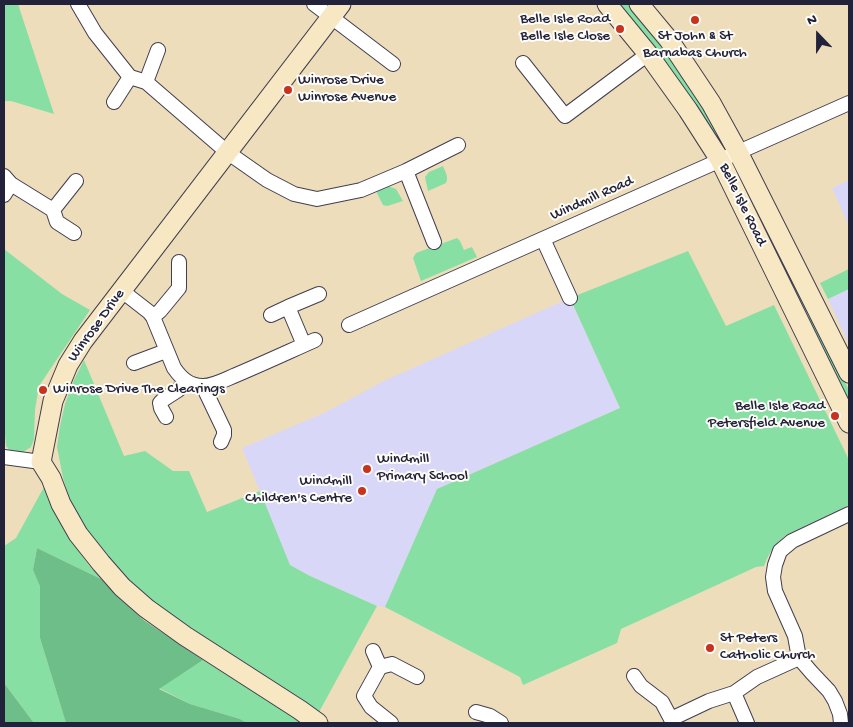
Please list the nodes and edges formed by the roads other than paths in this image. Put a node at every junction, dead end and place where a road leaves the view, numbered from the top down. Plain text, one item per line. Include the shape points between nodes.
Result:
1 (78, 4) edge
2 (314, 4) edge
3 (607, 4) edge
4 (639, 4) edge
5 (336, 10) edge
6 (158, 50) dead end
7 (648, 54) junction
8 (523, 63) dead end
9 (393, 64) dead end
10 (130, 77) junction
11 (146, 82) junction
12 (114, 102) dead end
13 (849, 103) edge
14 (458, 145) dead end
15 (227, 152) junction
16 (738, 152) junction
17 (720, 160) junction
18 (406, 171) junction
19 (76, 180) dead end
20 (6, 185) edge
21 (53, 210) junction
22 (74, 233) dead end
23 (543, 239) junction
24 (434, 242) dead end
25 (179, 262) dead end
26 (122, 291) junction
27 (319, 294) dead end
28 (570, 298) dead end
29 (288, 307) junction
30 (271, 314) dead end
31 (153, 317) junction
32 (349, 325) dead end
33 (166, 351) junction
34 (134, 363) dead end
35 (849, 373) edge
36 (186, 382) junction
37 (203, 386) junction
38 (166, 417) dead end
39 (849, 423) edge
40 (222, 442) dead end
41 (4, 457) edge
42 (41, 462) junction
43 (849, 514) edge
44 (373, 651) dead end
45 (799, 658) junction
46 (380, 667) junction
47 (634, 676) dead end
48 (417, 677) dead end
49 (734, 693) junction
50 (318, 723) edge
51 (391, 723) edge
52 (747, 723) edge
53 (841, 723) edge

1 - 10 street via 95,33
2 - 5 street
3 - 7 street, Belle Isle Road
4 - 16 street, Belle Isle Road via 711,103
5 - 9 street
5 - 15 street, Winrose Drive
6 - 11 street
7 - 8 street via 565,116
7 - 17 street, Belle Isle Road
10 - 11 street
10 - 12 street
11 - 15 street
13 - 16 street, Windmill Road
14 - 18 street
15 - 18 street via 267,180 294,194 317,199 361,190
15 - 26 street, Winrose Drive
16 - 17 street, Windmill Road
16 - 35 street, Belle Isle Road
17 - 23 street, Windmill Road
17 - 39 street, Belle Isle Road
18 - 24 street
19 - 21 street
20 - 21 street
21 - 22 street via 57,222
23 - 28 street
23 - 32 street, Windmill Road
25 - 31 street via 179,288
26 - 31 street
26 - 42 street, Winrose Drive via 68,365 53,402
27 - 29 street
29 - 30 street
29 - 37 street via 310,343
31 - 33 street
33 - 34 street
33 - 36 street
36 - 37 street
36 - 38 street via 160,403
37 - 40 street via 224,430
41 - 42 street
42 - 50 street via 78,534 122,587 185,636
43 - 45 street via 792,541 780,551 775,565 775,591 795,636
44 - 46 street
45 - 49 street via 758,677
45 - 53 street via 830,692
46 - 48 street via 392,664
46 - 51 street via 364,696 370,707
47 - 49 street via 641,686 662,702 671,718
49 - 52 street

